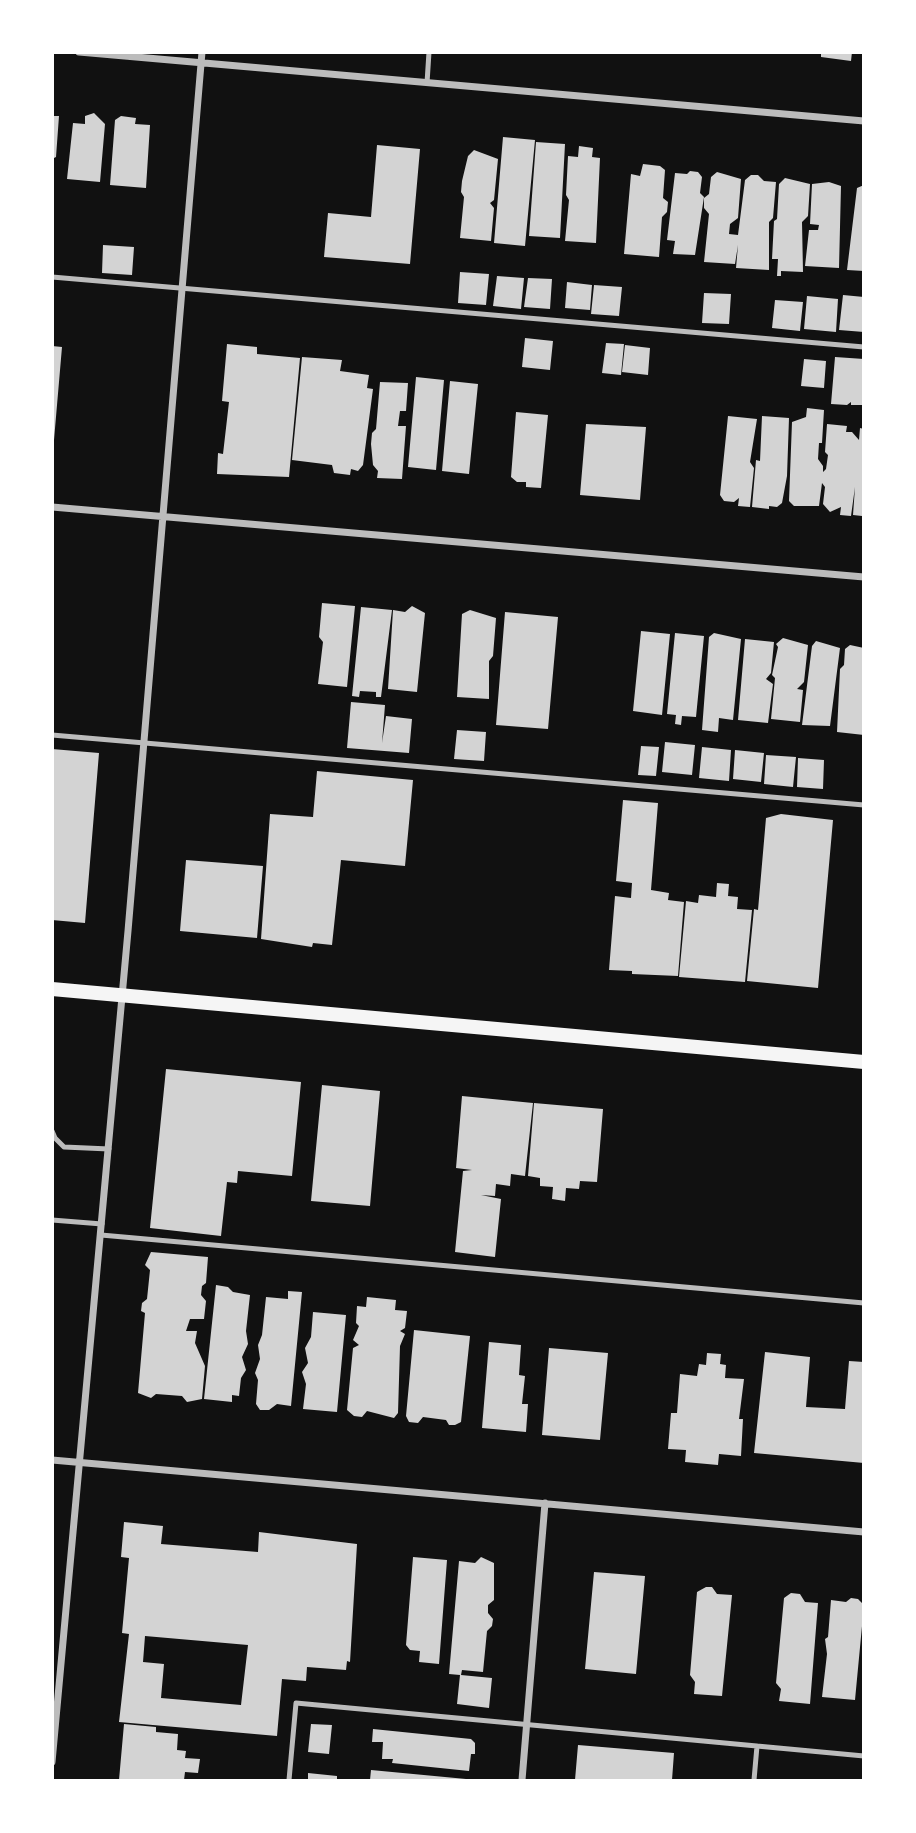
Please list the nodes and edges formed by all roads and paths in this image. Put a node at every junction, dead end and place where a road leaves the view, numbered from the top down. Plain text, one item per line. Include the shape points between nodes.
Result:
1 (79, 52) edge
2 (202, 52) edge
3 (429, 52) edge
4 (201, 63) junction
5 (426, 83) junction
6 (863, 121) edge
7 (52, 277) edge
8 (182, 289) junction
9 (863, 348) edge
10 (52, 507) edge
11 (163, 517) junction
12 (863, 578) edge
13 (52, 735) edge
14 (144, 743) junction
15 (863, 805) edge
16 (52, 989) edge
17 (122, 995) junction
18 (863, 1062) edge
19 (52, 1131) edge
20 (109, 1149) junction
21 (52, 1220) edge
22 (102, 1224) junction
23 (101, 1235) junction
24 (863, 1303) edge
25 (52, 1460) edge
26 (80, 1462) junction
27 (545, 1503) junction
28 (863, 1531) edge
29 (56, 1687) edge
30 (527, 1724) junction
31 (757, 1746) junction
32 (863, 1756) edge
33 (52, 1762) edge
34 (289, 1780) edge
35 (522, 1780) edge
36 (754, 1780) edge

1 - 4 street
2 - 4 street
3 - 5 lane
4 - 5 street
4 - 8 street
5 - 6 street
7 - 8 lane
8 - 9 lane
8 - 11 street
10 - 11 street
11 - 12 street
11 - 14 street
13 - 14 lane
14 - 15 lane
14 - 17 street
16 - 17 main road
17 - 18 main road
17 - 20 street
19 - 20 lane via 64,1147
20 - 22 street
21 - 22 lane
22 - 23 street
23 - 24 lane
23 - 26 street
25 - 26 street
26 - 27 street
26 - 29 street
27 - 28 street
27 - 30 street
29 - 33 street
30 - 31 lane
30 - 34 lane via 296,1703
30 - 35 street
31 - 32 lane
31 - 36 lane

